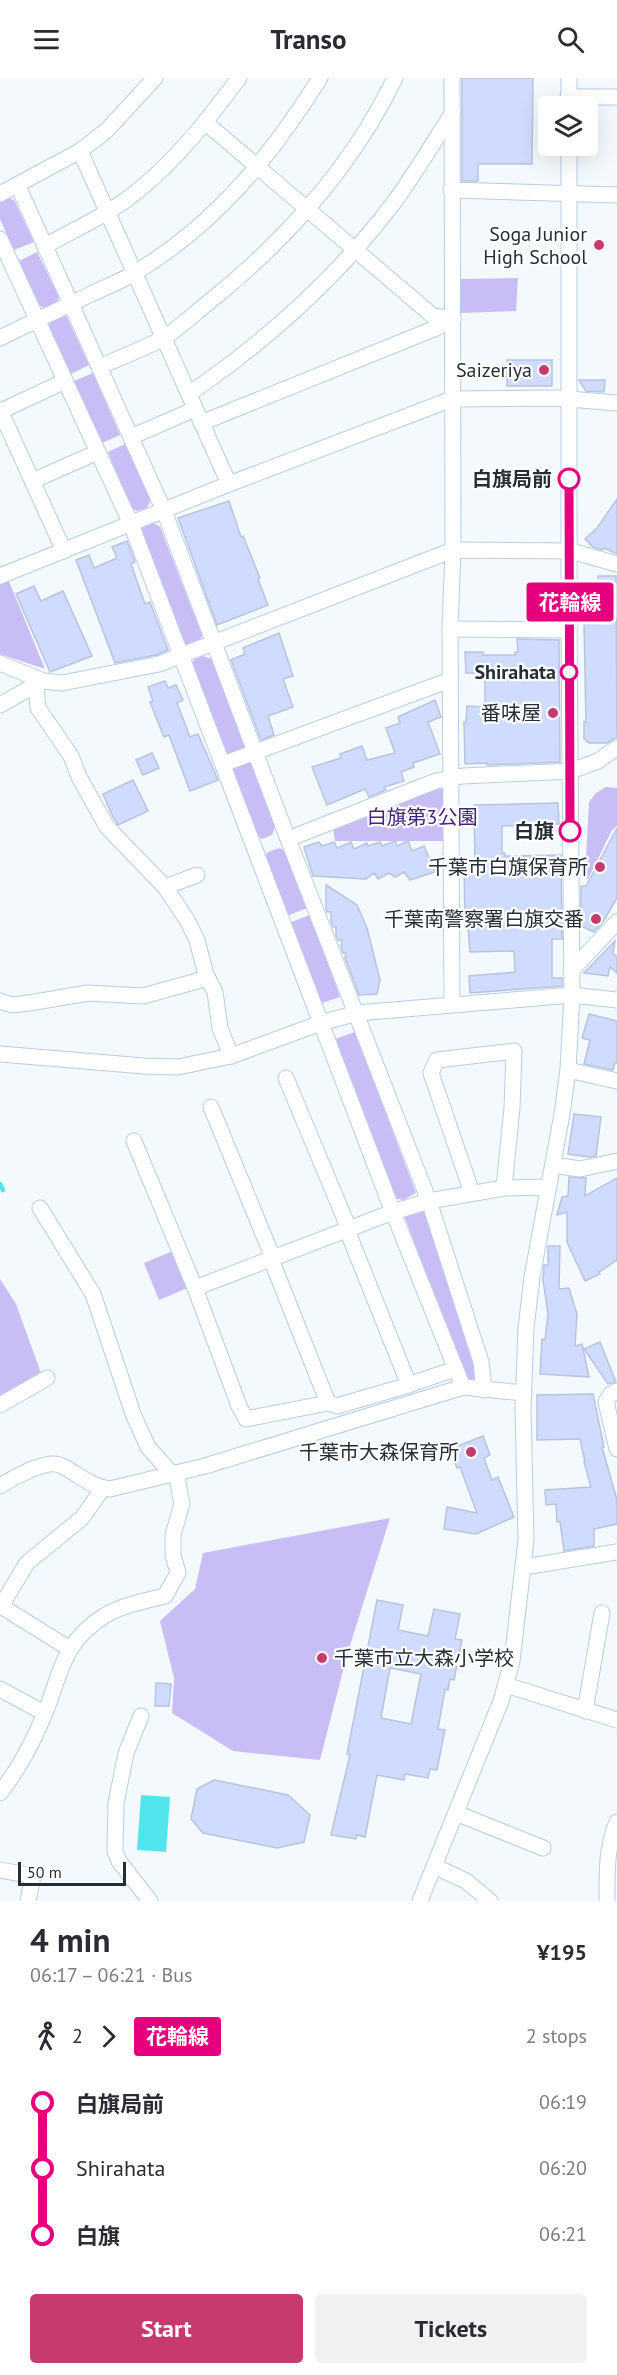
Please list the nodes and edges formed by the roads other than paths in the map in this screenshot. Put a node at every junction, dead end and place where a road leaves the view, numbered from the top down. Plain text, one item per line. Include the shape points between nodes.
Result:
1 (155, 78) edge
2 (239, 78) edge
3 (320, 78) edge
4 (395, 78) edge
5 (452, 78) edge
6 (569, 78) edge
7 (568, 96) edge
8 (617, 97) edge
9 (598, 99) edge
10 (453, 112) junction
11 (206, 123) junction
12 (80, 151) junction
13 (569, 156) edge
14 (259, 167) junction
15 (18, 186) junction
16 (451, 190) junction
17 (0, 194) edge
18 (570, 194) junction
19 (617, 195) edge
20 (309, 209) junction
21 (108, 212) junction
22 (0, 239) edge
23 (45, 246) junction
24 (356, 249) junction
25 (5, 263) edge
26 (135, 273) junction
27 (70, 304) junction
28 (453, 319) junction
29 (37, 320) junction
30 (0, 338) edge
31 (163, 338) junction
32 (99, 367) junction
33 (65, 381) junction
34 (189, 394) junction
35 (452, 399) junction
36 (568, 399) junction
37 (617, 403) edge
38 (195, 409) junction
39 (0, 410) edge
40 (201, 423) junction
41 (131, 437) junction
42 (98, 452) junction
43 (32, 481) junction
44 (229, 484) junction
45 (164, 511) junction
46 (131, 524) junction
47 (453, 550) junction
48 (64, 551) junction
49 (571, 551) junction
50 (617, 564) edge
51 (0, 576) edge
52 (450, 629) junction
53 (569, 630) junction
54 (214, 643) junction
55 (181, 655) junction
56 (0, 663) edge
57 (450, 680) junction
58 (39, 683) junction
59 (0, 705) edge
60 (617, 748) edge
61 (257, 752) junction
62 (223, 764) junction
63 (571, 771) junction
64 (451, 777) junction
65 (288, 839) junction
66 (197, 875) dead end
67 (165, 887) junction
68 (617, 922) edge
69 (571, 971) junction
70 (207, 978) junction
71 (572, 995) junction
72 (617, 1000) edge
73 (0, 1001) edge
74 (452, 1004) junction
75 (357, 1013) junction
76 (321, 1023) junction
77 (0, 1054) edge
78 (231, 1056) junction
79 (568, 1071) junction
80 (286, 1077) dead end
81 (617, 1081) edge
82 (211, 1107) dead end
83 (134, 1142) dead end
84 (617, 1161) edge
85 (553, 1165) junction
86 (549, 1187) junction
87 (504, 1188) junction
88 (472, 1193) junction
89 (429, 1202) junction
90 (40, 1208) dead end
91 (393, 1212) junction
92 (348, 1229) junction
93 (272, 1258) junction
94 (195, 1288) junction
95 (455, 1369) junction
96 (47, 1378) dead end
97 (409, 1385) junction
98 (462, 1387) junction
99 (484, 1390) junction
100 (617, 1391) edge
101 (524, 1393) junction
102 (328, 1403) junction
103 (0, 1405) edge
104 (617, 1449) edge
105 (174, 1474) junction
106 (0, 1486) edge
107 (103, 1488) junction
108 (617, 1552) edge
109 (524, 1567) junction
110 (602, 1613) dead end
111 (70, 1649) junction
112 (506, 1685) junction
113 (0, 1689) edge
114 (585, 1711) junction
115 (44, 1713) junction
116 (141, 1716) dead end
117 (617, 1720) edge
118 (0, 1793) edge
119 (456, 1813) junction
120 (617, 1822) edge
121 (543, 1848) dead end
122 (434, 1866) junction
123 (0, 1869) edge
124 (612, 1885) edge
125 (28, 1901) edge
126 (150, 1901) edge
127 (420, 1901) edge
128 (490, 1901) edge
129 (607, 1901) edge

1 - 12 street via 107,130
2 - 11 street
3 - 14 street
4 - 20 street via 371,122
5 - 10 street
6 - 7 street
8 - 9 street
10 - 16 street
10 - 24 street via 394,203
11 - 14 street
11 - 21 street via 140,190
12 - 15 street
12 - 21 street
13 - 18 street
14 - 20 street
14 - 26 street via 200,226
15 - 17 street
15 - 23 street
16 - 18 street
16 - 28 street
18 - 19 street
18 - 36 street
20 - 24 street
20 - 31 street via 236,280
21 - 23 street
21 - 26 street
22 - 25 street
23 - 27 street
24 - 28 street via 433,316
24 - 34 street via 284,322
25 - 29 street
26 - 27 street
26 - 31 street
27 - 29 street
27 - 32 street
28 - 35 street
28 - 40 street
29 - 30 street
29 - 33 street
31 - 32 street
31 - 34 street
32 - 41 street
33 - 39 street
33 - 42 street
34 - 38 street
35 - 36 street
35 - 44 street
35 - 47 street
36 - 37 street
36 - 49 street
38 - 40 street
38 - 41 street
39 - 43 street
40 - 44 street
41 - 45 street
42 - 43 street
42 - 46 street
43 - 48 street
44 - 45 street
45 - 46 street
45 - 54 street
46 - 48 street
46 - 55 street
47 - 49 street
47 - 52 street
47 - 54 street
48 - 51 street
49 - 50 street
49 - 53 street
52 - 53 street
52 - 57 street
53 - 63 street
54 - 55 street
54 - 61 street
55 - 58 street via 159,664 62,683
55 - 62 street
56 - 58 street
57 - 61 street
57 - 64 street
58 - 59 street
58 - 67 street via 39,708 71,756 107,827
60 - 63 street via 598,762
61 - 62 street
61 - 65 street
62 - 76 street via 250,854
63 - 64 street
63 - 69 street
64 - 65 street
64 - 74 street
65 - 75 street
66 - 67 street
67 - 70 street via 192,929
68 - 69 street
69 - 71 street
70 - 73 street via 143,996 88,993 28,1004
70 - 78 street
71 - 72 street
71 - 74 street
71 - 79 street
74 - 75 street
75 - 76 street
75 - 89 street
76 - 78 street
76 - 91 street
77 - 78 street via 167,1067
79 - 81 street
79 - 85 street
80 - 92 street
82 - 93 street
83 - 94 street
84 - 85 street via 580,1168
85 - 86 street
86 - 87 street
86 - 101 street via 532,1277
87 - 88 street
87 - 88 street via 514,1051 437,1060 431,1073
88 - 89 street
89 - 91 street
89 - 99 street via 481,1362
90 - 105 street via 93,1294 148,1447
91 - 92 street
91 - 95 street
92 - 93 street
92 - 97 street
93 - 94 street
93 - 102 street
94 - 102 street via 246,1419
95 - 97 street
95 - 98 street
96 - 103 street
97 - 102 street via 337,1406
98 - 99 street
98 - 105 street
99 - 101 street
100 - 104 street via 606,1402
101 - 109 street
105 - 107 street
105 - 111 street via 182,1504 173,1535 178,1573 165,1596 105,1615 82,1633
106 - 107 street via 47,1463 58,1464
107 - 111 street via 82,1518 27,1563 1,1605
108 - 109 street
109 - 112 street
110 - 114 street
111 - 115 street
112 - 114 street
112 - 119 street
113 - 115 street
114 - 117 street
115 - 118 street via 17,1773
116 - 126 street via 124,1763 116,1803 115,1851
119 - 121 street
119 - 122 street
120 - 124 street via 607,1861
122 - 127 street
122 - 128 street via 466,1881
123 - 125 street via 33,1876
124 - 129 street

